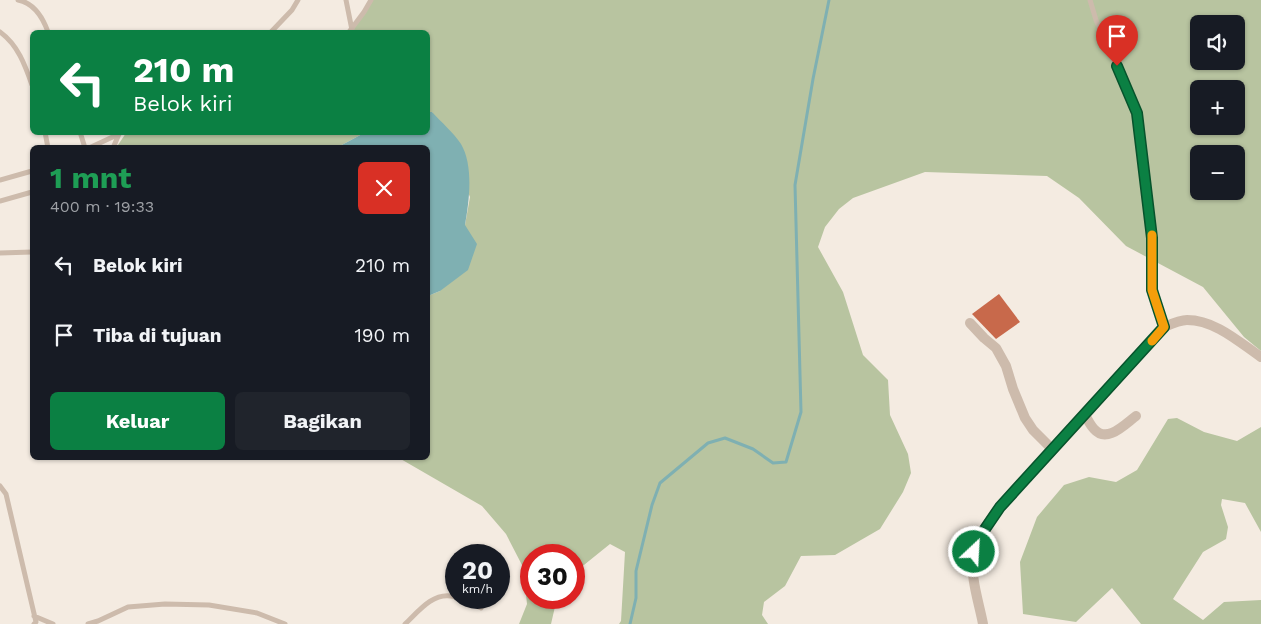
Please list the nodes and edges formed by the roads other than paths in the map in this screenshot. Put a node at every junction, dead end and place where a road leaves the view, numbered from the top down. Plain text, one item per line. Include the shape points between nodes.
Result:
1 (18, 0) edge
2 (298, 0) edge
3 (346, 0) edge
4 (370, 0) edge
5 (1090, 0) edge
6 (47, 30) edge
7 (273, 30) edge
8 (351, 30) edge
9 (352, 30) edge
10 (0, 32) edge
11 (30, 79) edge
12 (116, 135) edge
13 (95, 145) edge
14 (30, 172) edge
15 (0, 180) edge
16 (30, 193) edge
17 (0, 201) edge
18 (0, 252) edge
19 (30, 252) edge
20 (970, 323) dead end
21 (1164, 327) junction
22 (1261, 357) edge
23 (1085, 415) junction
24 (1136, 416) dead end
25 (1053, 450) junction
26 (0, 486) edge
27 (445, 596) edge
28 (34, 616) junction
29 (34, 624) edge
30 (53, 624) edge
31 (88, 624) edge
32 (286, 624) edge
33 (405, 624) edge
34 (983, 624) edge

1 - 6 lane via 27,2 38,13
2 - 7 lane via 284,21
3 - 8 lane
4 - 9 lane
5 - 21 lane via 1137,113 1152,238 1152,290
10 - 11 lane via 11,41
12 - 13 lane
14 - 15 lane
16 - 17 lane
18 - 19 lane
20 - 25 street via 996,348 1025,418
21 - 22 street via 1186,320 1214,326
21 - 23 street
23 - 24 street via 1094,430 1101,434 1113,434
23 - 25 street
25 - 34 street via 1000,507 974,552 973,570
26 - 28 lane via 6,494
27 - 33 lane via 429,602
28 - 29 lane
28 - 30 lane
31 - 32 lane via 128,607 165,604 209,605 257,613

